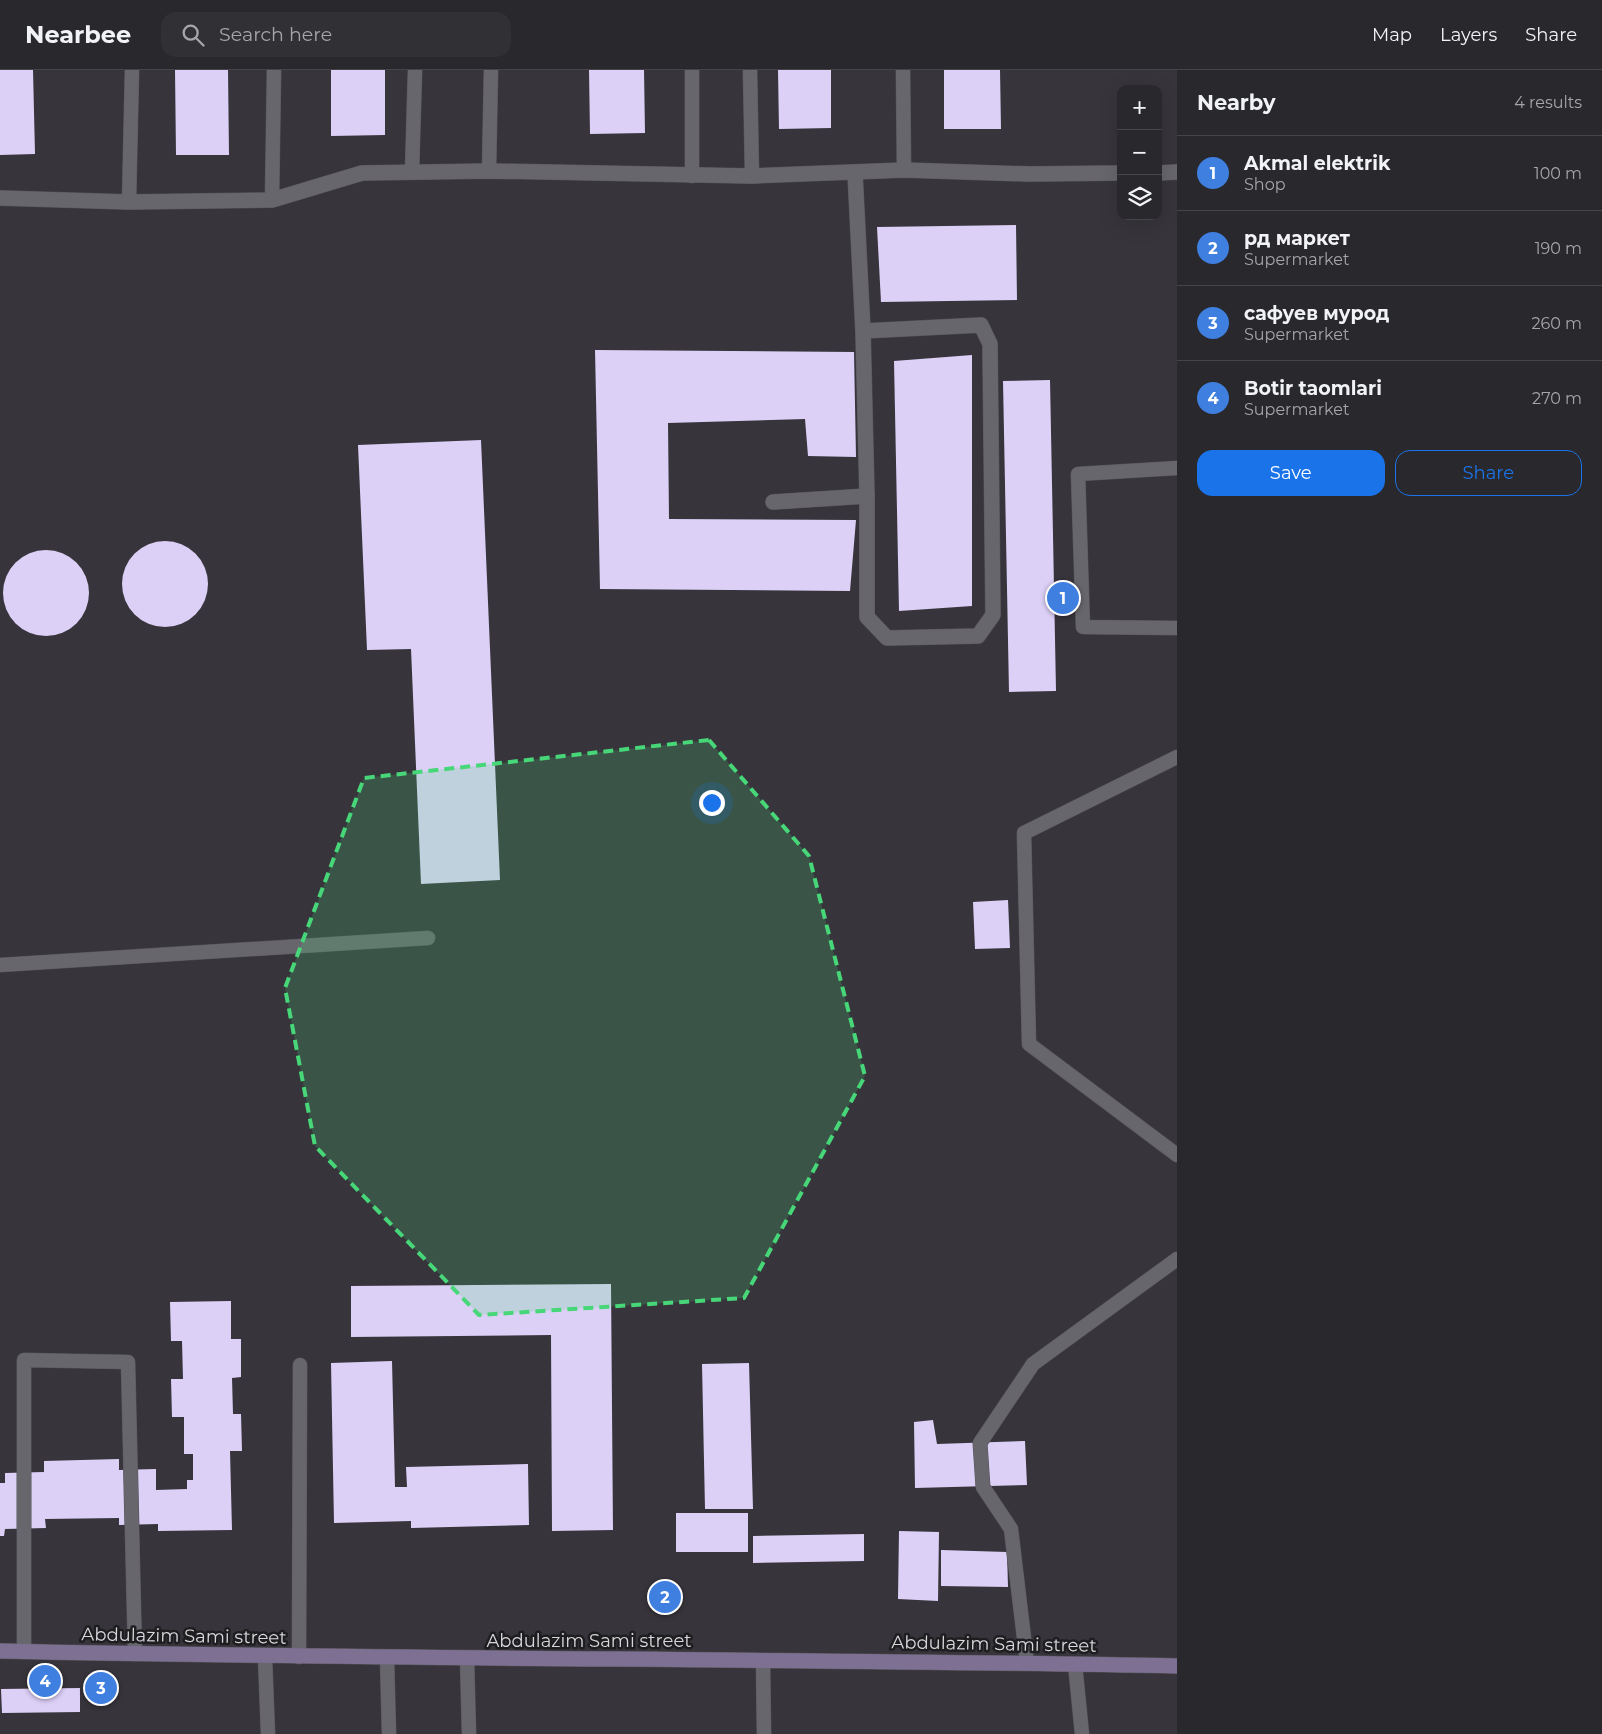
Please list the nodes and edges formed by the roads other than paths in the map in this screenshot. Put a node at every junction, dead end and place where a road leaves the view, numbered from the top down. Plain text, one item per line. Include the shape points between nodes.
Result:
1 (132, 70) edge
2 (274, 70) edge
3 (415, 70) edge
4 (491, 70) edge
5 (692, 70) edge
6 (750, 70) edge
7 (903, 70) edge
8 (904, 170) junction
9 (489, 171) junction
10 (412, 172) junction
11 (1177, 172) edge
12 (855, 173) junction
13 (1117, 173) edge
14 (1162, 173) edge
15 (692, 176) junction
16 (752, 176) junction
17 (0, 198) edge
18 (272, 200) junction
19 (129, 202) junction
20 (862, 331) junction
21 (1177, 468) edge
22 (867, 496) junction
23 (773, 502) dead end
24 (1177, 628) edge
25 (1177, 757) edge
26 (428, 938) dead end
27 (0, 965) edge
28 (1177, 1155) edge
29 (1177, 1259) edge
30 (300, 1365) dead end
31 (0, 1651) edge
32 (24, 1652) junction
33 (135, 1654) junction
34 (265, 1657) junction
35 (299, 1657) junction
36 (387, 1658) junction
37 (467, 1658) junction
38 (763, 1661) junction
39 (1027, 1663) junction
40 (1075, 1664) junction
41 (1177, 1666) edge
42 (268, 1734) edge
43 (389, 1734) edge
44 (469, 1734) edge
45 (764, 1734) edge
46 (1082, 1734) edge

1 - 19 lane
2 - 18 lane
3 - 10 lane
4 - 9 lane
5 - 15 lane
6 - 16 lane
7 - 8 lane
8 - 12 street
8 - 13 street
9 - 10 street
9 - 15 street
10 - 18 street via 362,173
11 - 14 street
12 - 16 street
12 - 20 street
15 - 16 street
17 - 19 street
18 - 19 street
20 - 22 street
20 - 22 street via 981,325 990,344 993,615 978,636 887,638 868,617
21 - 24 lane via 1078,474 1083,627
22 - 23 street
25 - 28 lane via 1024,833 1029,1044
26 - 27 lane
29 - 39 lane via 1033,1364 980,1443 983,1487 1011,1529
30 - 35 lane
31 - 32 street, Abdulazim Sami street
32 - 33 street, Abdulazim Sami street
32 - 33 lane via 24,1360 128,1362
33 - 34 street, Abdulazim Sami street
34 - 35 street, Abdulazim Sami street
34 - 42 lane
35 - 36 street, Abdulazim Sami street
36 - 37 street, Abdulazim Sami street
36 - 43 lane
37 - 38 street, Abdulazim Sami street
37 - 44 lane
38 - 39 street, Abdulazim Sami street
38 - 45 lane
39 - 40 street, Abdulazim Sami street
40 - 41 street, Abdulazim Sami street
40 - 46 lane

